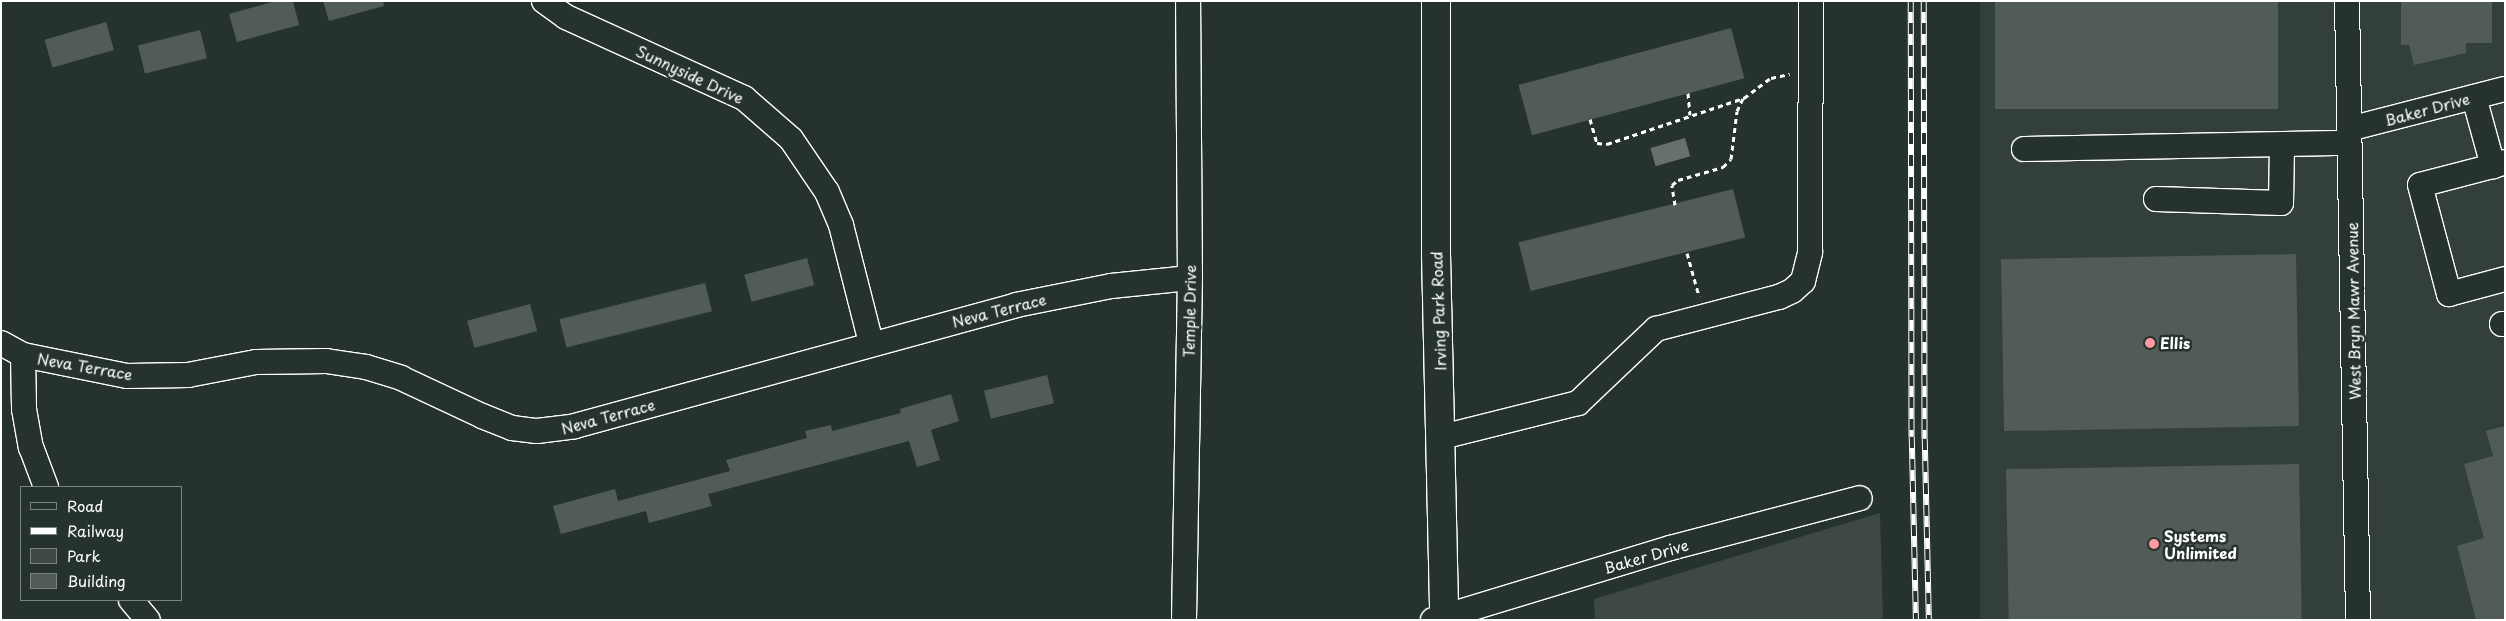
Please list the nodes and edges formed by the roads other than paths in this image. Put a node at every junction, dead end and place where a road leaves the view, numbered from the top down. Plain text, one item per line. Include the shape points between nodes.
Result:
1 (544, 1) edge
2 (1188, 1) edge
3 (1436, 1) edge
4 (1811, 1) edge
5 (2347, 1) edge
6 (2505, 89) edge
7 (2474, 97) junction
8 (2349, 136) junction
9 (2282, 144) junction
10 (2024, 149) dead end
11 (2499, 164) edge
12 (2156, 199) dead end
13 (1190, 278) junction
14 (2505, 279) edge
15 (1, 343) edge
16 (871, 343) junction
17 (23, 354) junction
18 (1442, 437) junction
19 (46, 486) edge
20 (1860, 498) dead end
21 (132, 601) edge
22 (1441, 619) edge
23 (148, 620) edge
24 (1184, 620) edge
25 (2358, 620) edge

1 - 16 street, Sunnyside Drive via 566,17 744,98 791,139 827,192 841,225
2 - 13 street, Temple Drive
3 - 18 main road, Irving Park Road via 1436,254
4 - 18 street via 1809,268 1803,281 1792,291 1656,329 1578,403
5 - 8 street, West Bryn Mawr Avenue
6 - 7 street, Baker Drive
7 - 8 street, Baker Drive
7 - 11 street
8 - 9 street, Baker Drive
8 - 25 street, West Bryn Mawr Avenue
9 - 10 street, Baker Drive
9 - 12 street via 2281,203
11 - 14 street via 2420,185 2449,294
13 - 16 street, Neva Terrace via 1056,296
13 - 24 street, Temple Drive
15 - 17 street, Neva Terrace
16 - 17 street, Neva Terrace via 575,426 537,430 512,428 401,378 366,367 326,361 256,362 188,374 127,376
17 - 19 street via 24,409 31,447
18 - 22 main road, Irving Park Road
20 - 22 street, Baker Drive via 1670,548
21 - 23 street

